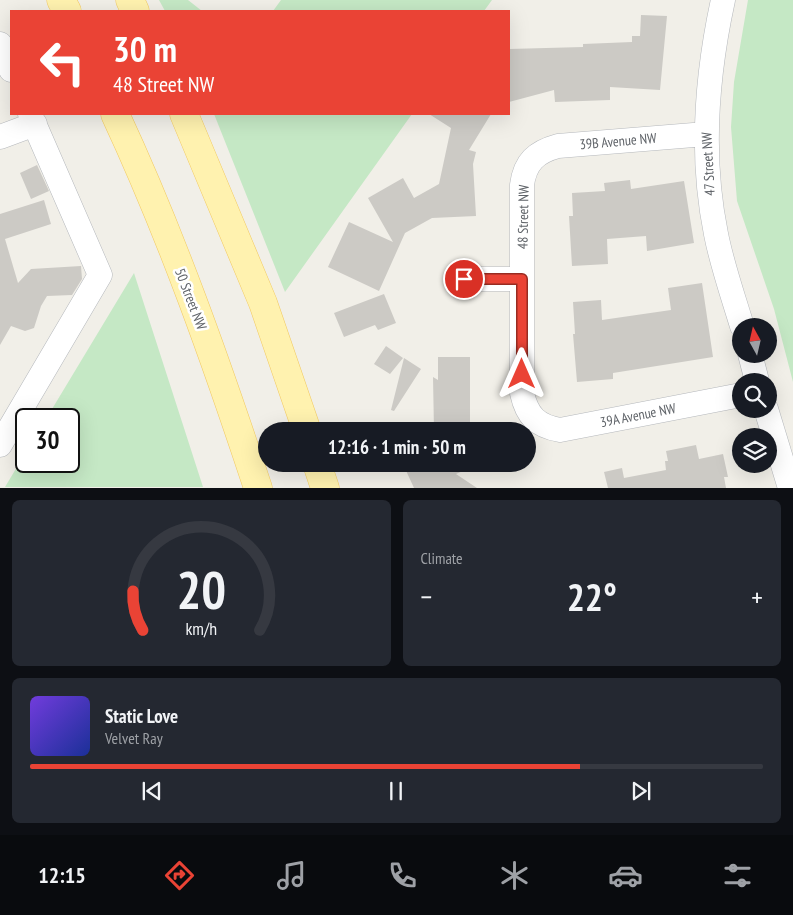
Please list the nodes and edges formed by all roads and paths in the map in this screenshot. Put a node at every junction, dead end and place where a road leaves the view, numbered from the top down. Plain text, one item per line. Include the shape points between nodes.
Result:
1 (723, 0) edge
2 (0, 44) edge
3 (10, 68) edge
4 (115, 115) edge
5 (184, 115) edge
6 (32, 119) edge
7 (706, 134) junction
8 (0, 137) edge
9 (534, 157) joint
10 (464, 279) dead end
11 (522, 279) junction
12 (740, 318) edge
13 (732, 397) edge
14 (769, 418) edge
15 (304, 422) edge
16 (536, 422) joint
17 (0, 446) edge
18 (320, 472) edge
19 (258, 488) edge
20 (325, 488) edge
21 (790, 488) edge

1 - 7 street, 47 Street NW via 711,58
2 - 3 street
4 - 19 main road, 50 Street NW via 164,227 232,408
5 - 15 main road via 263,303
6 - 8 street
6 - 17 street via 100,275
7 - 9 street, 39B Avenue NW via 558,146
7 - 12 street, 47 Street NW via 716,236
9 - 11 street, 48 Street NW via 524,173 522,185
10 - 11 street
11 - 16 street, 48 Street NW via 522,393 527,410
13 - 16 street, 39A Avenue NW via 571,429 552,429
14 - 21 street
18 - 20 main road

